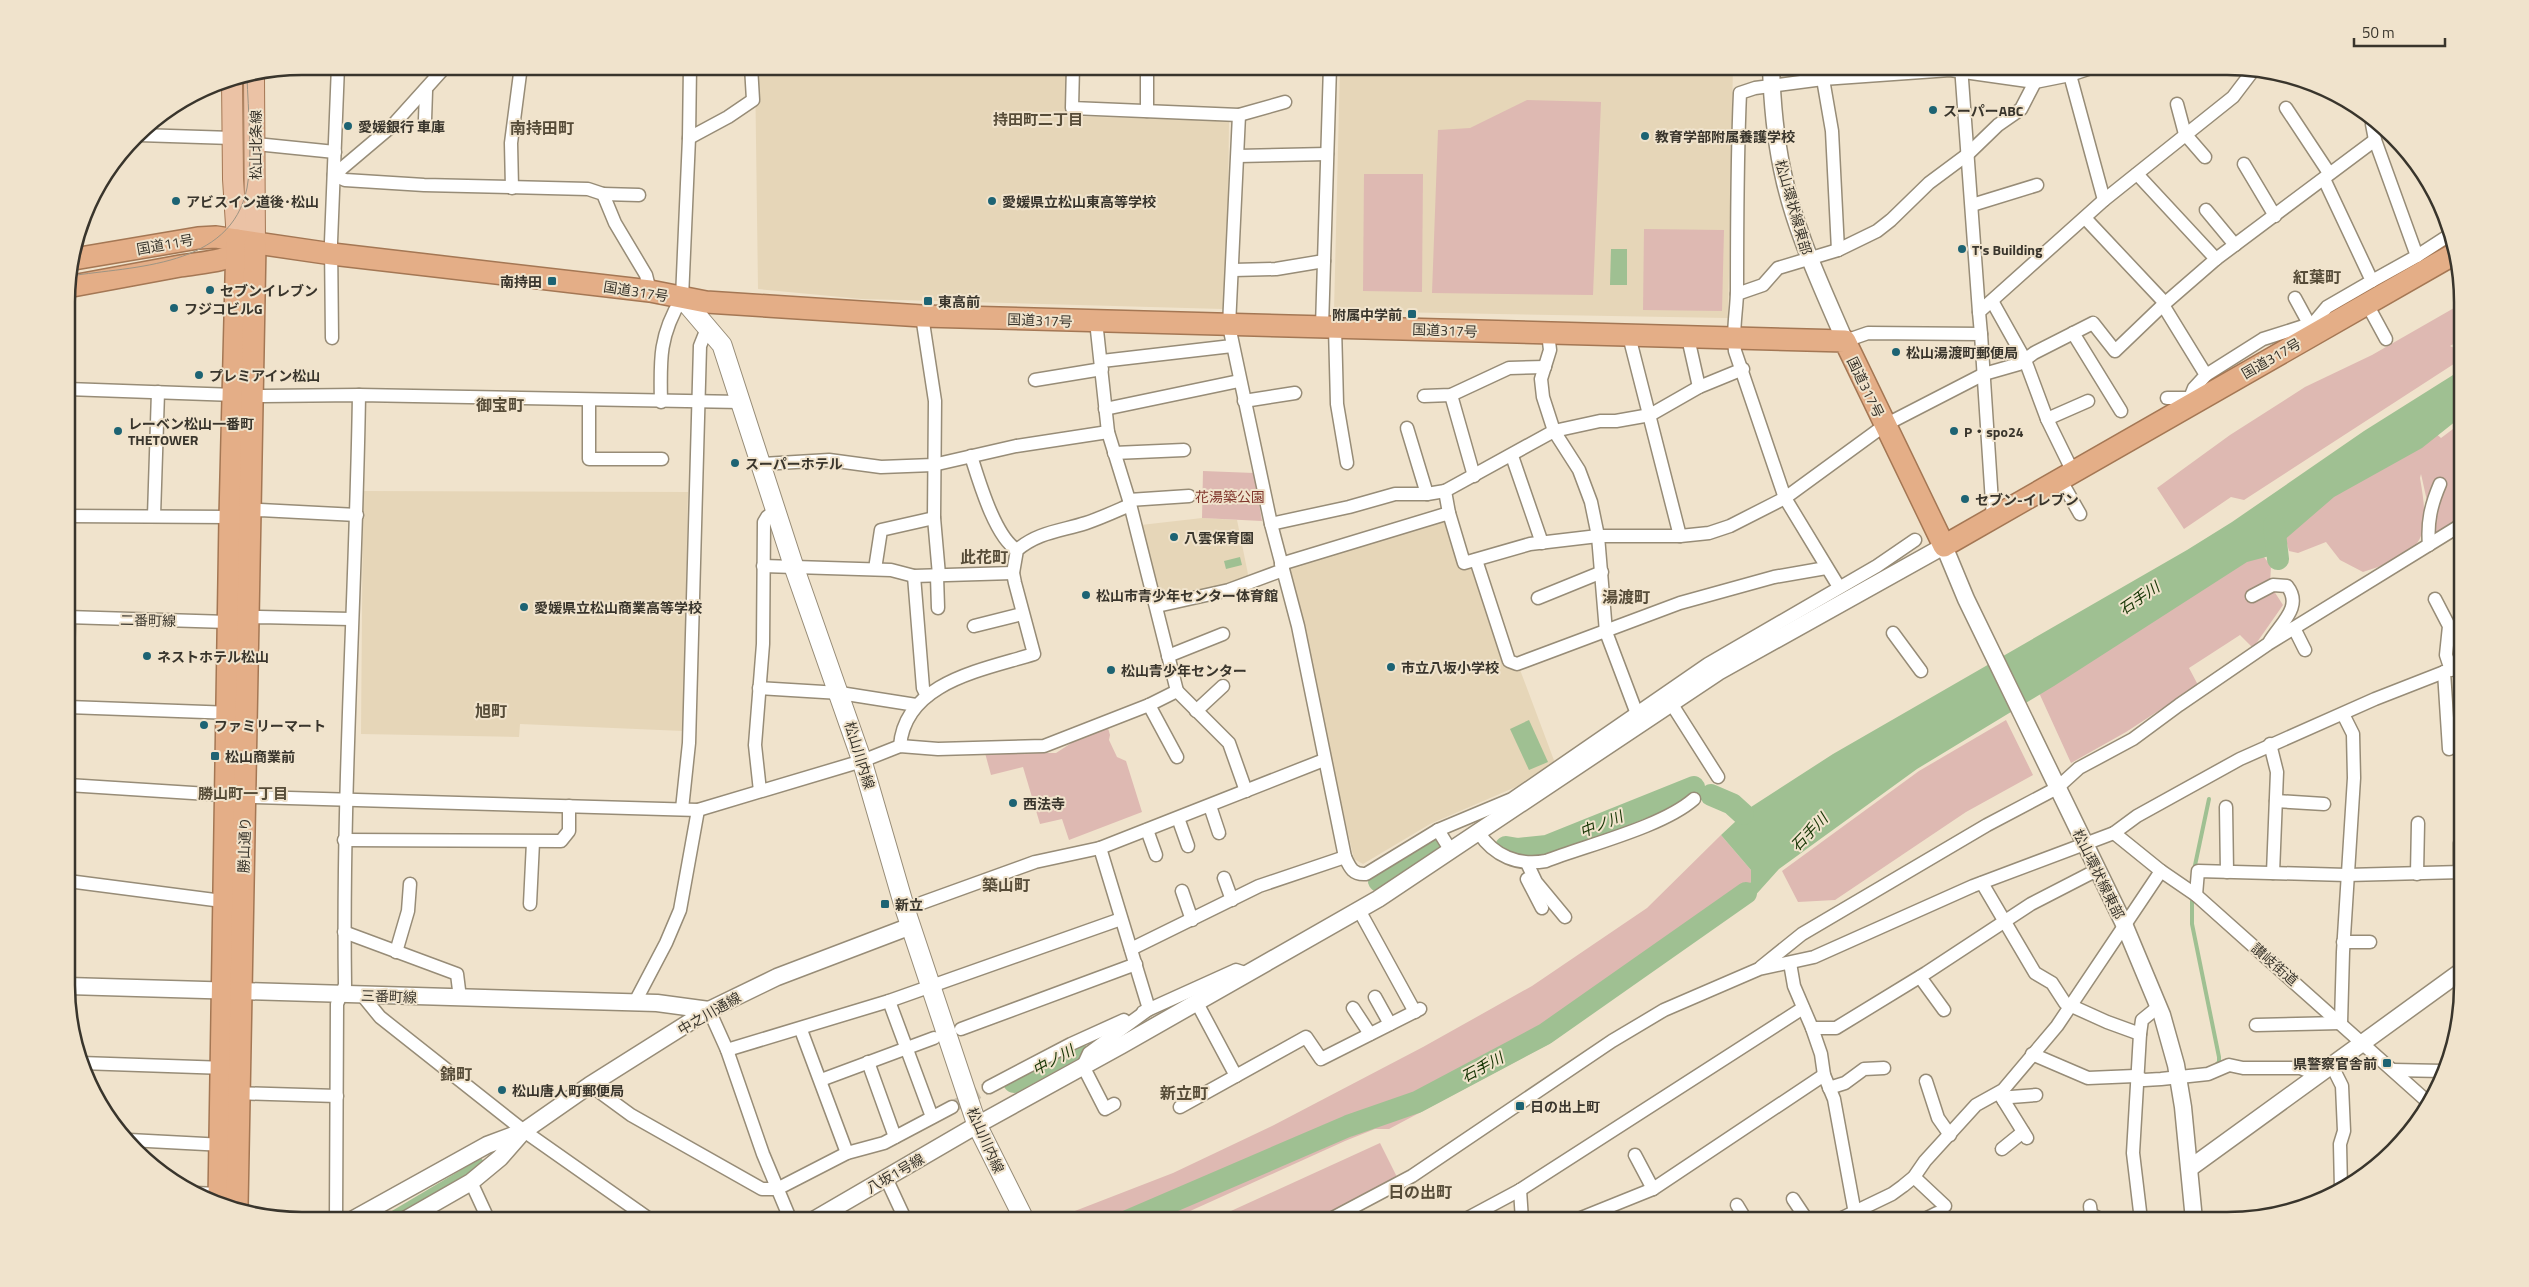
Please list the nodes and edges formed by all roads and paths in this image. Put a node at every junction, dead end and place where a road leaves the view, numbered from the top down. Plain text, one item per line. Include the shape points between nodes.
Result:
1 (338, 75) edge
2 (439, 75) edge
3 (520, 75) edge
4 (690, 75) edge
5 (751, 75) edge
6 (1073, 75) edge
7 (1147, 75) edge
8 (1330, 75) edge
9 (1771, 75) edge
10 (1865, 75) edge
11 (1962, 75) edge
12 (1998, 75) edge
13 (2070, 75) joint
14 (2249, 76) edge
15 (1823, 79) junction
16 (254, 80) edge
17 (2035, 82) junction
18 (232, 86) edge
19 (1772, 86) junction
20 (426, 91) junction
21 (1285, 102) dead end
22 (2177, 104) dead end
23 (2286, 108) dead end
24 (1147, 111) junction
25 (1238, 115) junction
26 (426, 120) dead end
27 (2373, 128) edge
28 (2185, 134) junction
29 (148, 135) edge
30 (232, 138) junction
31 (689, 138) junction
32 (2375, 140) junction
33 (256, 144) junction
34 (334, 152) junction
35 (1327, 154) junction
36 (1968, 154) junction
37 (1238, 156) junction
38 (2205, 157) dead end
39 (2244, 164) dead end
40 (2137, 174) junction
41 (334, 175) junction
42 (2327, 176) junction
43 (2037, 185) dead end
44 (512, 188) junction
45 (603, 194) junction
46 (639, 195) dead end
47 (2104, 200) junction
48 (1972, 205) junction
49 (2206, 210) dead end
50 (2275, 216) junction
51 (2085, 218) junction
52 (2444, 238) edge
53 (2235, 245) junction
54 (242, 247) junction
55 (1838, 250) junction
56 (332, 254) junction
57 (2417, 256) junction
58 (2450, 257) edge
59 (79, 258) edge
60 (1809, 258) junction
61 (2216, 259) junction
62 (1324, 260) junction
63 (1233, 270) junction
64 (2372, 281) junction
65 (76, 284) edge
66 (650, 291) junction
67 (1737, 294) junction
68 (682, 298) junction
69 (2296, 298) dead end
70 (1992, 301) junction
71 (2164, 304) junction
72 (2367, 304) junction
73 (1979, 312) junction
74 (922, 316) junction
75 (1096, 321) junction
76 (2287, 322) dead end
77 (708, 326) junction
78 (1328, 327) junction
79 (2313, 330) junction
80 (1548, 333) junction
81 (1981, 334) junction
82 (2073, 334) junction
83 (1231, 336) junction
84 (1629, 336) junction
85 (332, 338) dead end
86 (1688, 338) junction
87 (1733, 339) junction
88 (2263, 339) junction
89 (2386, 339) dead end
90 (1845, 341) junction
91 (2025, 360) junction
92 (1102, 365) junction
93 (1544, 368) junction
94 (1743, 370) junction
95 (1984, 374) junction
96 (2206, 375) junction
97 (1035, 380) dead end
98 (1239, 381) junction
99 (1699, 387) junction
100 (75, 389) edge
101 (158, 392) junction
102 (244, 394) junction
103 (1295, 394) dead end
104 (359, 395) junction
105 (1451, 395) junction
106 (1424, 396) dead end
107 (2167, 398) dead end
108 (589, 400) junction
109 (1244, 401) junction
110 (2088, 401) dead end
111 (2192, 401) junction
112 (661, 402) junction
113 (741, 402) junction
114 (698, 403) junction
115 (1105, 409) junction
116 (2121, 411) dead end
117 (1650, 415) junction
118 (2047, 419) junction
119 (1885, 425) junction
120 (1407, 428) dead end
121 (1554, 431) junction
122 (1108, 432) junction
123 (1184, 450) dead end
124 (1114, 453) junction
125 (970, 456) junction
126 (1512, 456) junction
127 (662, 459) dead end
128 (1347, 463) dead end
129 (761, 464) junction
130 (933, 465) junction
131 (2066, 475) junction
132 (1474, 476) junction
133 (2440, 484) dead end
134 (1445, 491) junction
135 (1427, 494) junction
136 (1189, 496) dead end
137 (1785, 498) junction
138 (1130, 503) junction
139 (776, 510) junction
140 (1449, 513) junction
141 (251, 514) junction
142 (2080, 514) dead end
143 (357, 515) junction
144 (75, 516) edge
145 (154, 516) junction
146 (230, 517) junction
147 (934, 518) junction
148 (1993, 518) junction
149 (1271, 524) junction
150 (2454, 530) edge
151 (1598, 536) junction
152 (1680, 536) junction
153 (1915, 540) dead end
154 (1542, 543) junction
155 (2429, 545) junction
156 (1944, 546) junction
157 (1017, 550) junction
158 (1476, 560) junction
159 (763, 566) junction
160 (794, 567) junction
161 (1282, 567) junction
162 (1826, 568) junction
163 (875, 569) junction
164 (1013, 572) junction
165 (1602, 572) junction
166 (914, 576) junction
167 (938, 576) junction
168 (1839, 587) junction
169 (2252, 596) dead end
170 (1538, 598) dead end
171 (2435, 599) dead end
172 (1157, 606) junction
173 (2328, 606) junction
174 (938, 608) dead end
175 (2340, 613) dead end
176 (1022, 614) junction
177 (75, 618) edge
178 (250, 618) junction
179 (351, 619) junction
180 (228, 622) junction
181 (974, 626) dead end
182 (2294, 628) junction
183 (1606, 632) junction
184 (1893, 632) dead end
185 (1223, 634) dead end
186 (2268, 644) junction
187 (2305, 650) dead end
188 (1168, 656) junction
189 (2452, 669) edge
190 (1921, 671) dead end
191 (1223, 686) dead end
192 (759, 688) junction
193 (1177, 691) junction
194 (840, 693) junction
195 (927, 696) junction
196 (1671, 703) junction
197 (916, 705) junction
198 (1149, 705) junction
199 (75, 706) edge
200 (1196, 711) junction
201 (226, 712) junction
202 (248, 713) junction
203 (1637, 714) junction
204 (2343, 714) junction
205 (2444, 742) dead end
206 (2270, 744) junction
207 (900, 746) junction
208 (1177, 757) dead end
209 (1324, 760) junction
210 (862, 761) junction
211 (1718, 777) dead end
212 (75, 785) edge
213 (2057, 788) junction
214 (1246, 791) junction
215 (760, 792) junction
216 (236, 796) junction
217 (1694, 799) dead end
218 (345, 800) junction
219 (2276, 802) junction
220 (2324, 804) dead end
221 (570, 806) junction
222 (1210, 806) junction
223 (2226, 807) dead end
224 (682, 809) junction
225 (698, 810) junction
226 (1178, 818) junction
227 (2418, 823) dead end
228 (1147, 830) junction
229 (1438, 830) junction
230 (1478, 832) junction
231 (1219, 833) dead end
232 (2114, 833) junction
233 (344, 840) junction
234 (532, 842) junction
235 (2084, 844) junction
236 (1188, 846) dead end
237 (1100, 848) junction
238 (1451, 851) junction
239 (1156, 855) dead end
240 (1345, 857) junction
241 (1522, 862) junction
242 (2097, 870) junction
243 (2161, 871) junction
244 (2227, 872) junction
245 (2274, 873) junction
246 (2454, 873) edge
247 (2417, 874) junction
248 (2347, 875) junction
249 (1224, 878) dead end
250 (75, 882) edge
251 (1982, 883) junction
252 (410, 884) dead end
253 (1182, 891) dead end
254 (2196, 895) junction
255 (1232, 900) junction
256 (233, 902) junction
257 (530, 904) dead end
258 (1542, 908) dead end
259 (1359, 910) junction
260 (908, 917) junction
261 (1565, 917) dead end
262 (1121, 918) junction
263 (1192, 920) junction
264 (2004, 921) junction
265 (2124, 924) junction
266 (344, 932) junction
267 (2343, 942) junction
268 (2370, 942) dead end
269 (1131, 949) junction
270 (396, 952) junction
271 (1136, 964) junction
272 (1790, 964) junction
273 (1759, 969) junction
274 (1248, 974) junction
275 (1920, 977) junction
276 (2454, 977) edge
277 (75, 986) edge
278 (930, 986) junction
279 (232, 992) junction
280 (341, 994) junction
281 (362, 995) junction
282 (1375, 997) dead end
283 (460, 998) junction
284 (635, 1002) junction
285 (889, 1002) junction
286 (1197, 1003) junction
287 (2070, 1006) junction
288 (2158, 1007) junction
289 (1353, 1008) dead end
290 (1803, 1008) junction
291 (1149, 1009) junction
292 (709, 1010) junction
293 (1944, 1010) dead end
294 (1390, 1024) junction
295 (2341, 1024) junction
296 (2256, 1025) dead end
297 (1812, 1028) junction
298 (961, 1029) dead end
299 (801, 1030) junction
300 (1370, 1034) junction
301 (2140, 1034) junction
302 (934, 1038) dead end
303 (2362, 1043) junction
304 (907, 1048) junction
305 (727, 1050) junction
306 (2032, 1054) junction
307 (868, 1062) junction
308 (89, 1063) edge
309 (1083, 1066) junction
310 (2332, 1066) junction
311 (231, 1068) junction
312 (1884, 1068) dead end
313 (2393, 1070) junction
314 (2437, 1071) edge
315 (2178, 1075) junction
316 (1236, 1076) junction
317 (2139, 1078) junction
318 (2315, 1078) junction
319 (821, 1080) junction
320 (1926, 1081) dead end
321 (1827, 1082) junction
322 (590, 1085) junction
323 (989, 1088) tunnel mouth
324 (231, 1093) junction
325 (2036, 1095) dead end
326 (337, 1096) junction
327 (2001, 1097) junction
328 (2424, 1098) edge
329 (1114, 1104) dead end
330 (952, 1107) tunnel mouth
331 (1180, 1107) dead end
332 (932, 1117) junction
333 (977, 1125) junction
334 (524, 1131) junction
335 (1950, 1135) junction
336 (895, 1137) junction
337 (137, 1140) edge
338 (230, 1144) junction
339 (2002, 1150) dead end
340 (846, 1153) junction
341 (1635, 1155) dead end
342 (2190, 1168) junction
343 (1914, 1177) junction
344 (886, 1178) junction
345 (2341, 1181) edge
346 (471, 1182) junction
347 (777, 1189) junction
348 (1654, 1189) junction
349 (1520, 1190) junction
350 (219, 1197) edge
351 (1793, 1199) dead end
352 (237, 1202) edge
353 (1737, 1205) dead end
354 (2090, 1206) dead end
355 (336, 1212) edge
356 (366, 1212) edge
357 (419, 1212) edge
358 (485, 1212) edge
359 (639, 1212) edge
360 (788, 1212) edge
361 (827, 1212) edge
362 (902, 1212) edge
363 (1020, 1212) edge
364 (1344, 1212) edge
365 (1479, 1212) edge
366 (1521, 1212) edge
367 (1596, 1212) edge
368 (1741, 1212) edge
369 (1801, 1212) edge
370 (1854, 1212) edge
371 (1862, 1212) edge
372 (1937, 1212) edge
373 (2091, 1212) edge
374 (2140, 1212) edge
375 (2193, 1212) edge

1 - 34 street
2 - 20 street
3 - 44 street via 511,143
4 - 31 street
5 - 31 street via 752,100
6 - 24 street via 1072,108
7 - 24 street
8 - 35 street
9 - 19 street, 松山環状線東部
10 - 15 street
11 - 36 street
12 - 17 street
13 - 17 street
13 - 47 street
14 - 28 street via 2233,97
15 - 19 street
15 - 55 street via 1832,131
16 - 33 main road, 松山北条線
17 - 36 street via 2021,109 1998,125
18 - 30 main road, 松山北条線
19 - 60 street, 松山環状線東部 via 1782,170
19 - 67 street via 1740,93 1736,163
20 - 26 street
20 - 41 street via 392,126
21 - 25 street
22 - 28 street
23 - 42 street
24 - 25 street
25 - 37 street
27 - 32 street
28 - 38 street
28 - 40 street
29 - 30 street
30 - 54 main road, 松山北条線
31 - 68 street
32 - 42 street
32 - 57 street
33 - 34 street
33 - 54 main road, 松山北条線
34 - 41 street
35 - 37 street
35 - 62 street
36 - 48 street
36 - 55 street via 1929,183 1877,231
37 - 63 street
39 - 50 street
40 - 47 street
40 - 61 street
41 - 44 street via 345,180 397,184
41 - 56 street
42 - 50 street
42 - 64 street
43 - 48 street
44 - 45 street via 588,188
45 - 46 street
45 - 66 street via 615,223 646,275
47 - 51 street
48 - 73 street
49 - 53 street
50 - 53 street
51 - 70 street
51 - 71 street
52 - 57 street
53 - 61 street
54 - 56 highway, 国道317号
54 - 59 highway, 国道11号 via 216,237 198,238
54 - 65 highway, 国道11号 via 210,263
54 - 102 highway, 勝山通り
55 - 60 street
56 - 66 highway, 国道317号
56 - 85 street
57 - 64 street
58 - 72 highway, 国道317号
60 - 67 street via 1778,268 1763,285
60 - 90 street, 松山環状線東部
61 - 71 street
62 - 63 street via 1276,269
62 - 78 street
63 - 83 street
64 - 79 street via 2327,307
66 - 68 highway, 国道317号
67 - 87 street
68 - 74 highway, 国道317号
68 - 77 main road, 松山川内線
68 - 112 street via 673,312 660,352
69 - 79 street
70 - 73 street
70 - 91 street
71 - 82 street via 2115,351 2093,323
71 - 96 street
72 - 79 highway, 国道317号
72 - 89 street
73 - 81 street
74 - 75 highway, 国道317号
74 - 130 street via 935,401
75 - 83 highway, 国道317号
75 - 92 street
76 - 88 street
77 - 113 main road, 松山川内線 via 722,345
77 - 114 street via 700,346
78 - 80 highway, 国道317号
78 - 83 highway, 国道317号
78 - 128 street
79 - 88 street via 2304,326
79 - 111 highway, 国道317号
80 - 84 highway, 国道317号
80 - 93 street via 1550,350
81 - 90 street via 1868,333
81 - 95 street
82 - 91 street
82 - 116 street
83 - 92 street
83 - 98 street
84 - 86 highway, 国道317号
84 - 117 street
86 - 87 highway, 国道317号
86 - 99 street
87 - 90 highway, 国道317号
87 - 94 street
88 - 96 street
90 - 119 highway, 国道317号
91 - 95 street
91 - 118 street
92 - 97 street
92 - 115 street
93 - 105 street via 1509,368
93 - 121 street via 1542,397
94 - 99 street
94 - 137 street
95 - 119 street
95 - 148 street
96 - 111 street via 2194,388
98 - 109 street
98 - 115 street
99 - 117 street
100 - 101 street
101 - 102 street
101 - 145 street
102 - 104 street
102 - 141 highway, 勝山通り
102 - 146 highway, 勝山通り
103 - 109 street
104 - 108 street
104 - 143 street
105 - 106 street
105 - 132 street
107 - 111 street
108 - 112 street
108 - 127 street via 589,458
109 - 149 street
110 - 118 street
111 - 131 highway, 国道317号
112 - 114 street
113 - 114 street
113 - 129 main road, 松山川内線
114 - 224 street via 689,743
115 - 122 street
117 - 121 street
117 - 152 street
118 - 131 street
119 - 137 street
119 - 156 highway, 国道317号
120 - 135 street
121 - 126 street
121 - 151 street via 1579,470
122 - 124 street
122 - 125 street
123 - 124 street
124 - 138 street
125 - 130 street
125 - 157 street via 985,500 1008,545
126 - 132 street
126 - 154 street
129 - 130 street via 829,460 881,467
129 - 139 main road, 松山川内線
130 - 147 street
131 - 142 street
131 - 148 highway, 国道317号
132 - 134 street
133 - 155 street via 2431,506
134 - 135 street
134 - 140 street
135 - 149 street via 1395,494
136 - 138 street
137 - 152 street via 1730,526 1709,533
137 - 162 street
138 - 157 street via 1085,523 1050,531 1029,540
138 - 172 street
139 - 159 street via 764,522
139 - 160 main road, 松山川内線
140 - 158 street via 1464,563
140 - 161 street
141 - 143 street via 260,510
141 - 146 street
141 - 178 highway, 勝山通り
143 - 179 street
144 - 145 street
145 - 146 street
146 - 180 highway, 勝山通り
147 - 163 street via 881,530
147 - 167 street
148 - 156 highway, 国道317号
149 - 161 street
150 - 155 street
151 - 152 street
151 - 154 street
151 - 165 street
153 - 168 street
154 - 158 street
155 - 173 street
156 - 196 street, 八坂1号線 via 1718,672
156 - 213 street, 松山環状線東部
157 - 164 street
158 - 183 street via 1509,661 1517,664
159 - 160 street
159 - 192 street via 763,644
160 - 163 street
160 - 194 main road, 松山川内線
161 - 172 street via 1229,590
161 - 209 street via 1298,626
162 - 168 street
162 - 183 street via 1774,577 1680,603
163 - 166 street
164 - 167 street
164 - 176 street
165 - 170 street
165 - 183 street
166 - 167 street
166 - 195 street via 923,688
167 - 174 street
168 - 203 street via 1708,664
169 - 186 street via 2274,584 2287,586 2294,594 2294,604
171 - 189 street via 2449,626 2446,656
172 - 188 street
173 - 175 street
173 - 182 street
176 - 181 street
176 - 195 street via 1034,654 948,682
177 - 180 street, 二番町線
178 - 179 street, 二番町線
178 - 180 street, 二番町線
178 - 202 highway, 勝山通り
179 - 218 street
180 - 201 highway, 勝山通り
182 - 186 street
182 - 187 street
183 - 203 street
184 - 190 street
185 - 188 street
186 - 213 street via 2134,740 2079,768
188 - 193 street
189 - 204 street
189 - 205 street
191 - 200 street
192 - 194 street
192 - 215 street via 755,761
193 - 198 street
193 - 200 street
194 - 197 street
194 - 210 main road, 松山川内線
195 - 197 street
196 - 211 street
196 - 230 street, 八坂1号線
197 - 207 street via 906,718
198 - 207 street via 1044,746 957,749
198 - 208 street
199 - 201 street
200 - 214 street via 1229,743
201 - 202 street
201 - 216 highway, 勝山通り
202 - 216 highway, 勝山通り
203 - 229 street via 1512,799
204 - 206 street
204 - 248 street via 2353,734 2354,748
206 - 219 street via 2277,772
206 - 232 street via 2137,816
207 - 210 street
209 - 214 street
209 - 240 street
210 - 215 street
210 - 260 main road, 松山川内線
212 - 216 street
213 - 235 street, 松山環状線東部
213 - 273 street via 1802,934
214 - 222 street
215 - 225 street
216 - 218 street
216 - 256 highway, 勝山通り
217 - 241 street via 1676,812 1633,830 1546,861
218 - 221 street
218 - 233 street
219 - 220 street
219 - 245 street
221 - 224 street
221 - 234 street via 569,831 561,841
222 - 226 street
222 - 231 street
223 - 244 street
224 - 225 street
225 - 284 street via 680,910
226 - 228 street
226 - 236 street
227 - 247 street
228 - 237 street
228 - 239 street
229 - 238 street
229 - 240 street via 1366,874 1352,871
230 - 238 street, 八坂1号線
230 - 241 street via 1493,851
232 - 235 street
232 - 243 street, 讃岐街道
233 - 234 street
233 - 266 street
234 - 257 street
235 - 242 street, 松山環状線東部
235 - 251 street
237 - 260 street via 1035,862
237 - 262 street
238 - 259 street, 八坂1号線
240 - 255 street via 1259,886
241 - 258 street
241 - 261 street
242 - 264 street
242 - 265 street, 松山環状線東部
243 - 254 street, 讃岐街道
243 - 265 street
244 - 245 street
244 - 254 street via 2198,871
245 - 248 street
246 - 247 street
247 - 248 street
248 - 267 street
249 - 255 street
250 - 256 street
251 - 264 street
251 - 272 street via 1814,957
252 - 270 street via 407,918
253 - 263 street
254 - 295 street, 讃岐街道
255 - 263 street
256 - 279 highway, 勝山通り
259 - 274 street, 八坂1号線
259 - 294 street via 1417,1010
260 - 278 main road, 松山川内線
260 - 292 street, 中之川通線
262 - 269 street
262 - 278 street
263 - 269 street
264 - 275 street
264 - 287 street via 2035,973 2052,983
265 - 287 street
265 - 288 street, 松山環状線東部
266 - 270 street
266 - 280 street via 345,985
267 - 268 street
267 - 295 street
269 - 271 street
270 - 283 street via 457,974
271 - 291 street
271 - 298 street
272 - 273 street
272 - 290 street
273 - 364 street via 1657,1014 1412,1176
274 - 286 street, 八坂1号線
274 - 291 street via 1236,970
275 - 293 street
275 - 297 street via 1836,1028
276 - 303 street
277 - 279 street, 三番町線
278 - 285 street
278 - 333 main road, 松山川内線
279 - 280 street, 三番町線
279 - 311 highway, 勝山通り
280 - 281 street, 三番町線
280 - 326 street via 337,1004
281 - 283 street, 三番町線
281 - 334 street via 380,1017
282 - 294 street
283 - 284 street, 三番町線
284 - 292 street, 三番町線
285 - 299 street
285 - 304 street
286 - 309 street, 八坂1号線
286 - 316 street
287 - 301 street
287 - 306 street
288 - 301 street via 2142,1020
288 - 315 street, 松山環状線東部
289 - 300 street
290 - 297 street
290 - 349 street
291 - 309 street via 1089,1052
291 - 323 street via 1071,1044
292 - 305 street
292 - 322 street, 中之川通線
294 - 300 street
295 - 296 street
295 - 303 street, 讃岐街道
297 - 321 street
299 - 305 street
299 - 319 street
300 - 316 street via 1321,1059 1306,1038
301 - 317 street
302 - 304 street
303 - 310 street
303 - 313 street, 讃岐街道
304 - 307 street
304 - 332 street
305 - 347 street
306 - 317 street via 2088,1078
306 - 327 street
307 - 319 street
307 - 336 street
308 - 311 street
309 - 329 street via 1105,1109
309 - 333 street, 八坂1号線
310 - 318 street
310 - 345 street via 2342,1086 2344,1131 2340,1144
311 - 324 highway, 勝山通り
312 - 321 street via 1864,1069 1845,1083
313 - 314 street
313 - 328 street, 讃岐街道
315 - 317 street
315 - 318 street via 2208,1074 2229,1065 2300,1068
315 - 342 street, 松山環状線東部
316 - 331 street
317 - 374 street via 2133,1153
318 - 342 street
319 - 340 street
320 - 335 street via 1938,1118
321 - 348 street
321 - 370 street via 1834,1099
322 - 334 street, 中之川通線
322 - 347 street via 631,1115 754,1186
324 - 326 street
324 - 338 highway, 勝山通り
325 - 327 street
326 - 355 street
327 - 335 street via 1976,1105
327 - 339 street via 2025,1135
330 - 332 street
332 - 336 street
333 - 344 street, 八坂1号線
333 - 363 main road, 松山川内線
334 - 346 street, 中之川通線 via 500,1158
334 - 356 street, 中之川通線 via 487,1145
334 - 359 street
335 - 343 street
336 - 340 street
337 - 338 street
338 - 350 highway, 勝山通り
338 - 352 highway, 勝山通り
340 - 347 street
341 - 348 street
342 - 375 street, 松山環状線東部
343 - 371 street
343 - 372 street via 1941,1210
344 - 361 street, 八坂1号線
344 - 362 street
346 - 357 street, 中之川通線
346 - 358 street
347 - 360 street
348 - 367 street
349 - 365 street
349 - 366 street
351 - 369 street
353 - 368 street
354 - 373 street

